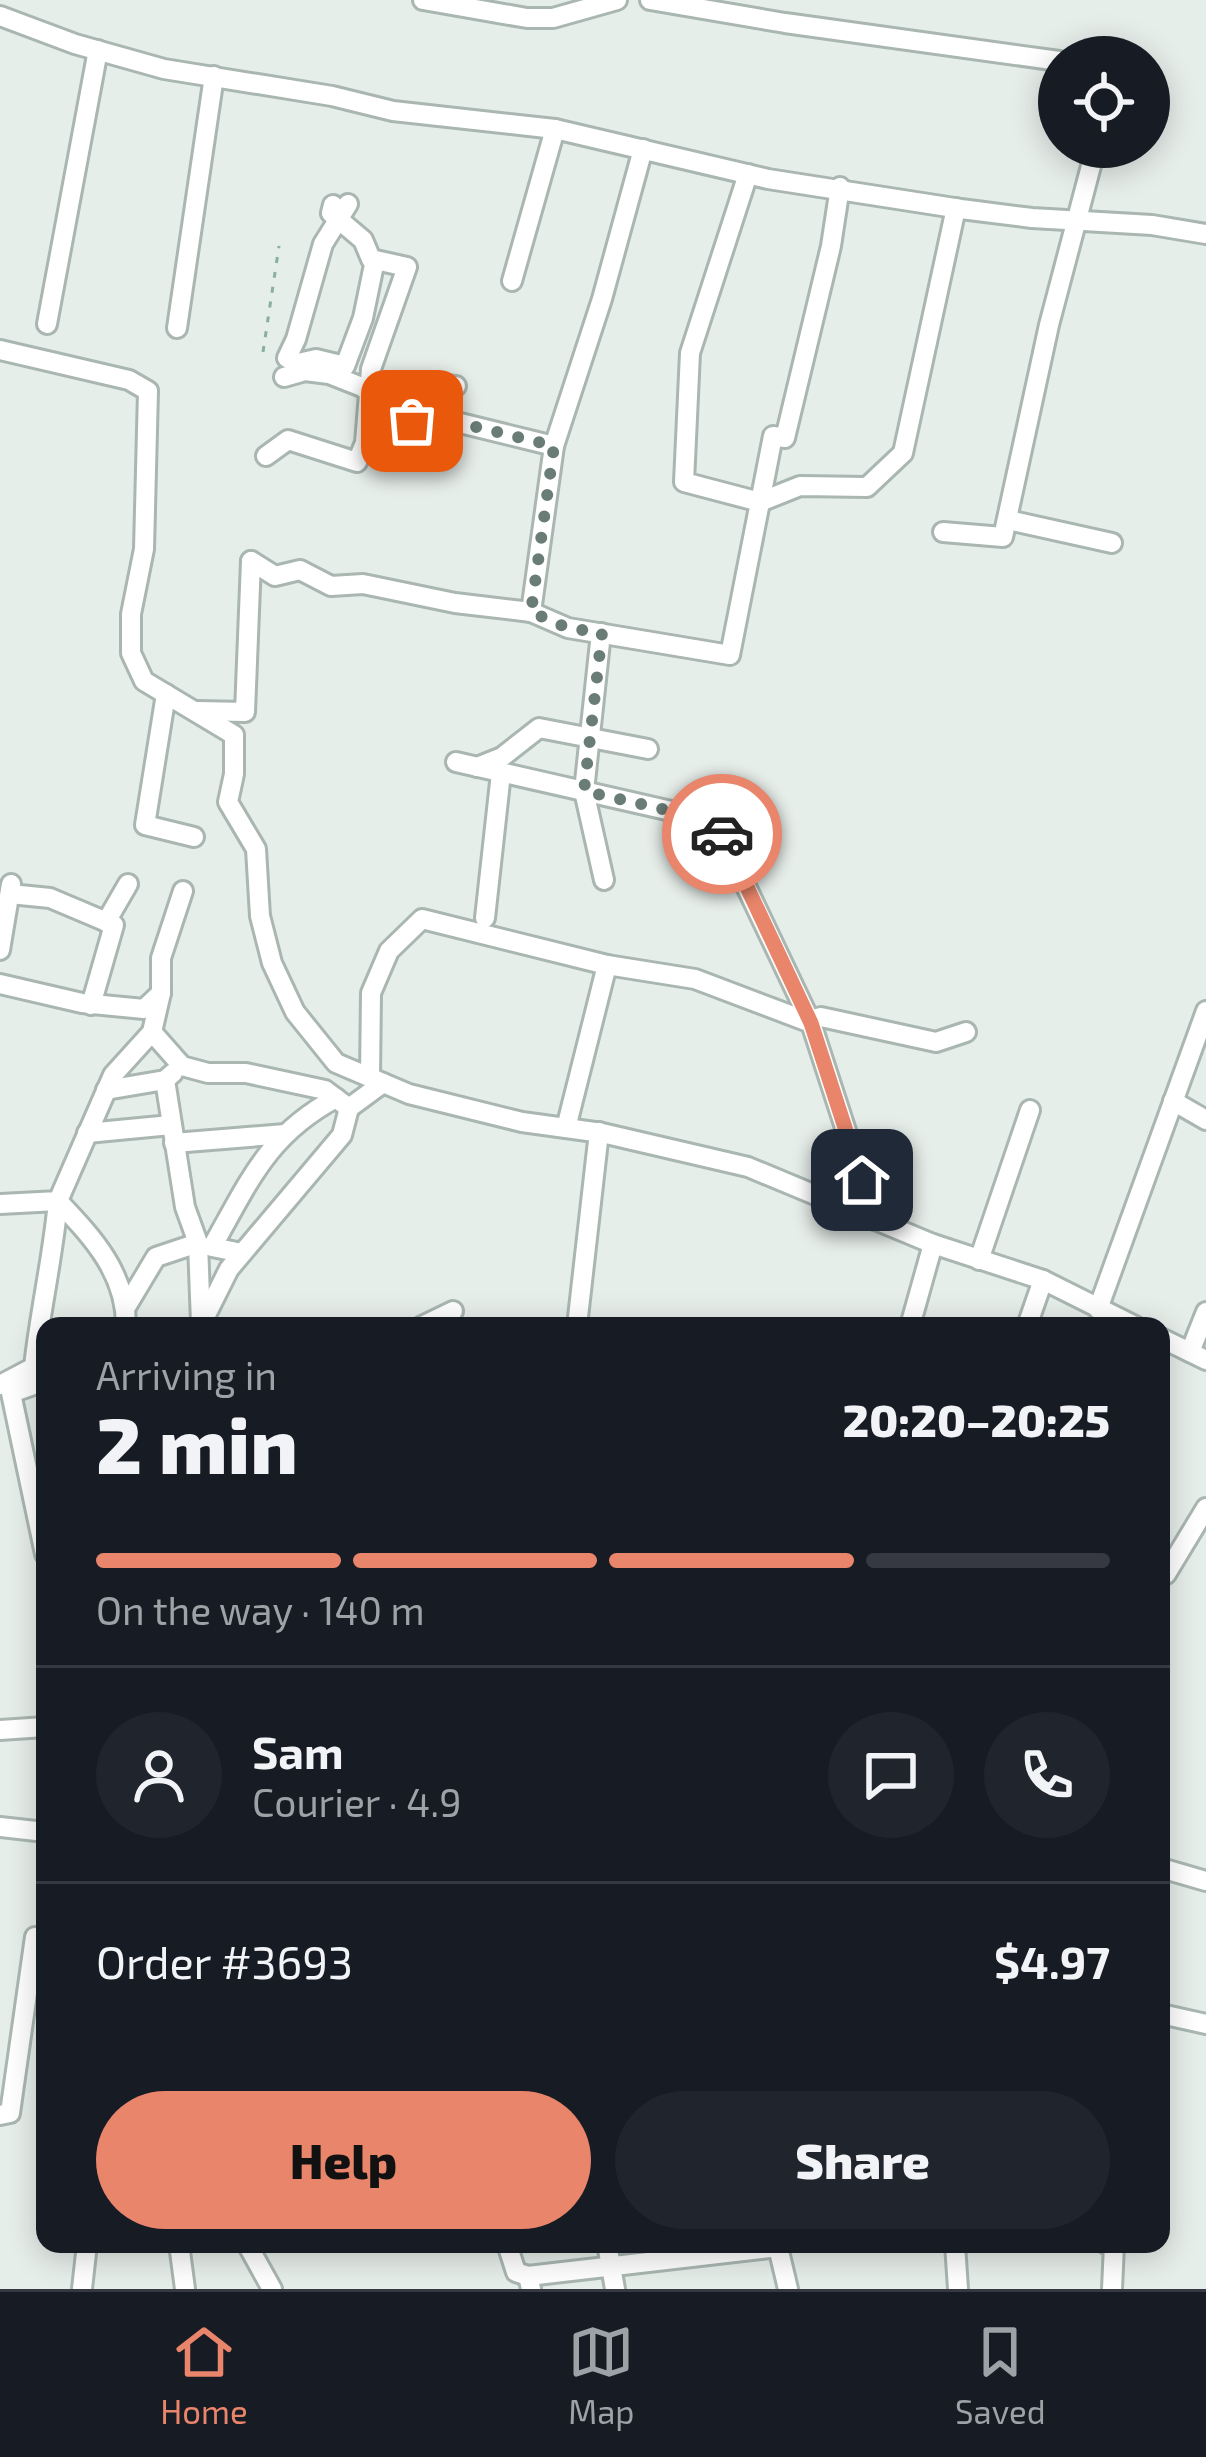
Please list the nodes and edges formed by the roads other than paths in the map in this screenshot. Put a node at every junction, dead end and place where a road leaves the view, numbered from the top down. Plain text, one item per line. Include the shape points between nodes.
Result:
1 (423, 0) edge
2 (617, 0) edge
3 (650, 0) edge
4 (0, 16) edge
5 (98, 50) junction
6 (1038, 58) edge
7 (214, 76) junction
8 (555, 129) junction
9 (643, 149) junction
10 (1090, 168) edge
11 (748, 174) junction
12 (839, 187) junction
13 (956, 208) junction
14 (1076, 219) junction
15 (1206, 234) edge
16 (375, 260) junction
17 (512, 280) dead end
18 (47, 324) dead end
19 (177, 328) dead end
20 (0, 350) edge
21 (286, 367) junction
22 (431, 384) dead end
23 (457, 386) dead end
24 (367, 390) junction
25 (554, 446) junction
26 (266, 456) dead end
27 (760, 502) junction
28 (1008, 520) junction
29 (943, 532) dead end
30 (1112, 543) dead end
31 (531, 612) junction
32 (602, 633) junction
33 (166, 694) junction
34 (196, 710) junction
35 (590, 735) junction
36 (648, 748) dead end
37 (456, 762) dead end
38 (476, 767) junction
39 (501, 773) junction
40 (584, 791) junction
41 (194, 838) dead end
42 (604, 880) dead end
43 (128, 884) dead end
44 (183, 891) dead end
45 (485, 918) dead end
46 (106, 922) junction
47 (0, 950) edge
48 (607, 965) junction
49 (0, 984) edge
50 (161, 993) junction
51 (91, 1005) junction
52 (1206, 1011) edge
53 (809, 1020) junction
54 (152, 1032) junction
55 (966, 1033) dead end
56 (182, 1066) junction
57 (166, 1080) junction
58 (376, 1080) junction
59 (106, 1090) junction
60 (1173, 1101) junction
61 (343, 1103) junction
62 (1030, 1110) dead end
63 (1206, 1120) edge
64 (566, 1128) junction
65 (599, 1132) junction
66 (87, 1133) junction
67 (173, 1134) junction
68 (285, 1134) junction
69 (58, 1201) junction
70 (0, 1204) edge
71 (875, 1220) junction
72 (198, 1243) junction
73 (933, 1244) junction
74 (242, 1253) junction
75 (980, 1260) junction
76 (1043, 1280) junction
77 (1098, 1309) junction
78 (453, 1311) dead end
79 (1206, 1312) edge
80 (40, 1317) edge
81 (126, 1317) edge
82 (199, 1317) edge
83 (203, 1317) edge
84 (441, 1317) edge
85 (579, 1317) edge
86 (913, 1317) edge
87 (1030, 1317) edge
88 (1115, 1317) edge
89 (1170, 1342) edge
90 (36, 1349) edge
91 (1198, 1356) edge
92 (0, 1384) edge
93 (36, 1384) edge
94 (1206, 1508) edge
95 (36, 1511) edge
96 (1170, 1567) edge
97 (36, 1728) edge
98 (0, 1730) edge
99 (0, 1827) edge
100 (36, 1831) edge
101 (1170, 1871) edge
102 (1206, 1881) edge
103 (35, 1937) dead end
104 (1170, 2016) edge
105 (1206, 2024) edge
106 (0, 2114) edge
107 (86, 2253) edge
108 (180, 2253) edge
109 (252, 2253) edge
110 (510, 2253) edge
111 (608, 2253) edge
112 (725, 2253) edge
113 (780, 2253) edge
114 (956, 2253) edge
115 (1114, 2253) edge
116 (611, 2268) junction
117 (529, 2282) edge
118 (82, 2289) edge
119 (185, 2289) edge
120 (272, 2289) edge
121 (615, 2289) edge
122 (788, 2289) edge
123 (958, 2289) edge
124 (1112, 2289) edge

1 - 2 street via 540,18
3 - 6 street
4 - 5 street
5 - 7 street
5 - 18 street
7 - 8 street via 393,111
7 - 19 street
8 - 9 street
8 - 17 street
9 - 11 street
9 - 25 street
10 - 14 street
11 - 12 street
11 - 27 street via 690,353 685,482
12 - 13 street
12 - 27 street via 785,438 773,436
13 - 14 street
13 - 27 street via 903,453 867,487 800,486
14 - 15 street
14 - 28 street
16 - 21 street via 345,366 316,359
16 - 21 street via 340,210
16 - 24 street via 407,266
20 - 33 street via 148,391 144,549 131,653 144,681
21 - 24 street
22 - 23 street
24 - 25 street via 412,421 456,422
24 - 26 street via 357,461 288,440
25 - 31 street
27 - 32 street via 730,655
28 - 29 street via 1003,538
28 - 30 street
31 - 32 street
31 - 34 street via 331,586 301,570 274,576 251,561 245,712
32 - 35 street
33 - 34 street
33 - 41 street via 145,825
34 - 58 street via 236,742 228,802 256,849 260,916 295,1012 336,1063
35 - 36 street
35 - 38 street via 539,728
35 - 40 street
37 - 38 street
38 - 39 street
39 - 40 street
39 - 45 street
40 - 42 street
40 - 53 street via 715,821
43 - 46 street
44 - 50 street via 161,958
46 - 47 street via 10,889
46 - 51 street via 113,926
48 - 53 street via 694,979
48 - 58 street via 422,919 389,951 371,993
48 - 64 street
49 - 51 street
50 - 51 street via 144,1009
50 - 54 street
52 - 60 street
53 - 55 street via 936,1042
53 - 71 street
54 - 56 street
54 - 59 street
56 - 57 street
56 - 61 street via 325,1090
57 - 59 street
57 - 67 street
58 - 61 street
58 - 64 street
59 - 66 street
60 - 63 street
60 - 77 street
61 - 68 street via 303,1116
61 - 74 street via 342,1136
62 - 75 street
64 - 65 street
65 - 71 street via 748,1167
65 - 85 street
66 - 67 street
66 - 69 street
67 - 68 street
67 - 72 street
68 - 74 street via 212,1246
69 - 70 street
69 - 80 street
69 - 81 street via 114,1269
71 - 73 street
72 - 81 street via 156,1257
72 - 82 street
73 - 75 street
73 - 86 street
74 - 83 street
75 - 76 street
76 - 77 street
76 - 87 street
77 - 88 street
78 - 84 street
79 - 91 street
89 - 91 street
90 - 92 street via 34,1367
93 - 95 street via 11,1393
94 - 96 street
97 - 98 street
99 - 100 street
101 - 102 street
103 - 106 street via 10,2113
104 - 105 street
107 - 118 street
108 - 119 street
109 - 120 street
110 - 117 street
111 - 116 street
112 - 116 street
113 - 122 street
114 - 123 street
115 - 124 street
116 - 117 street
116 - 121 street

